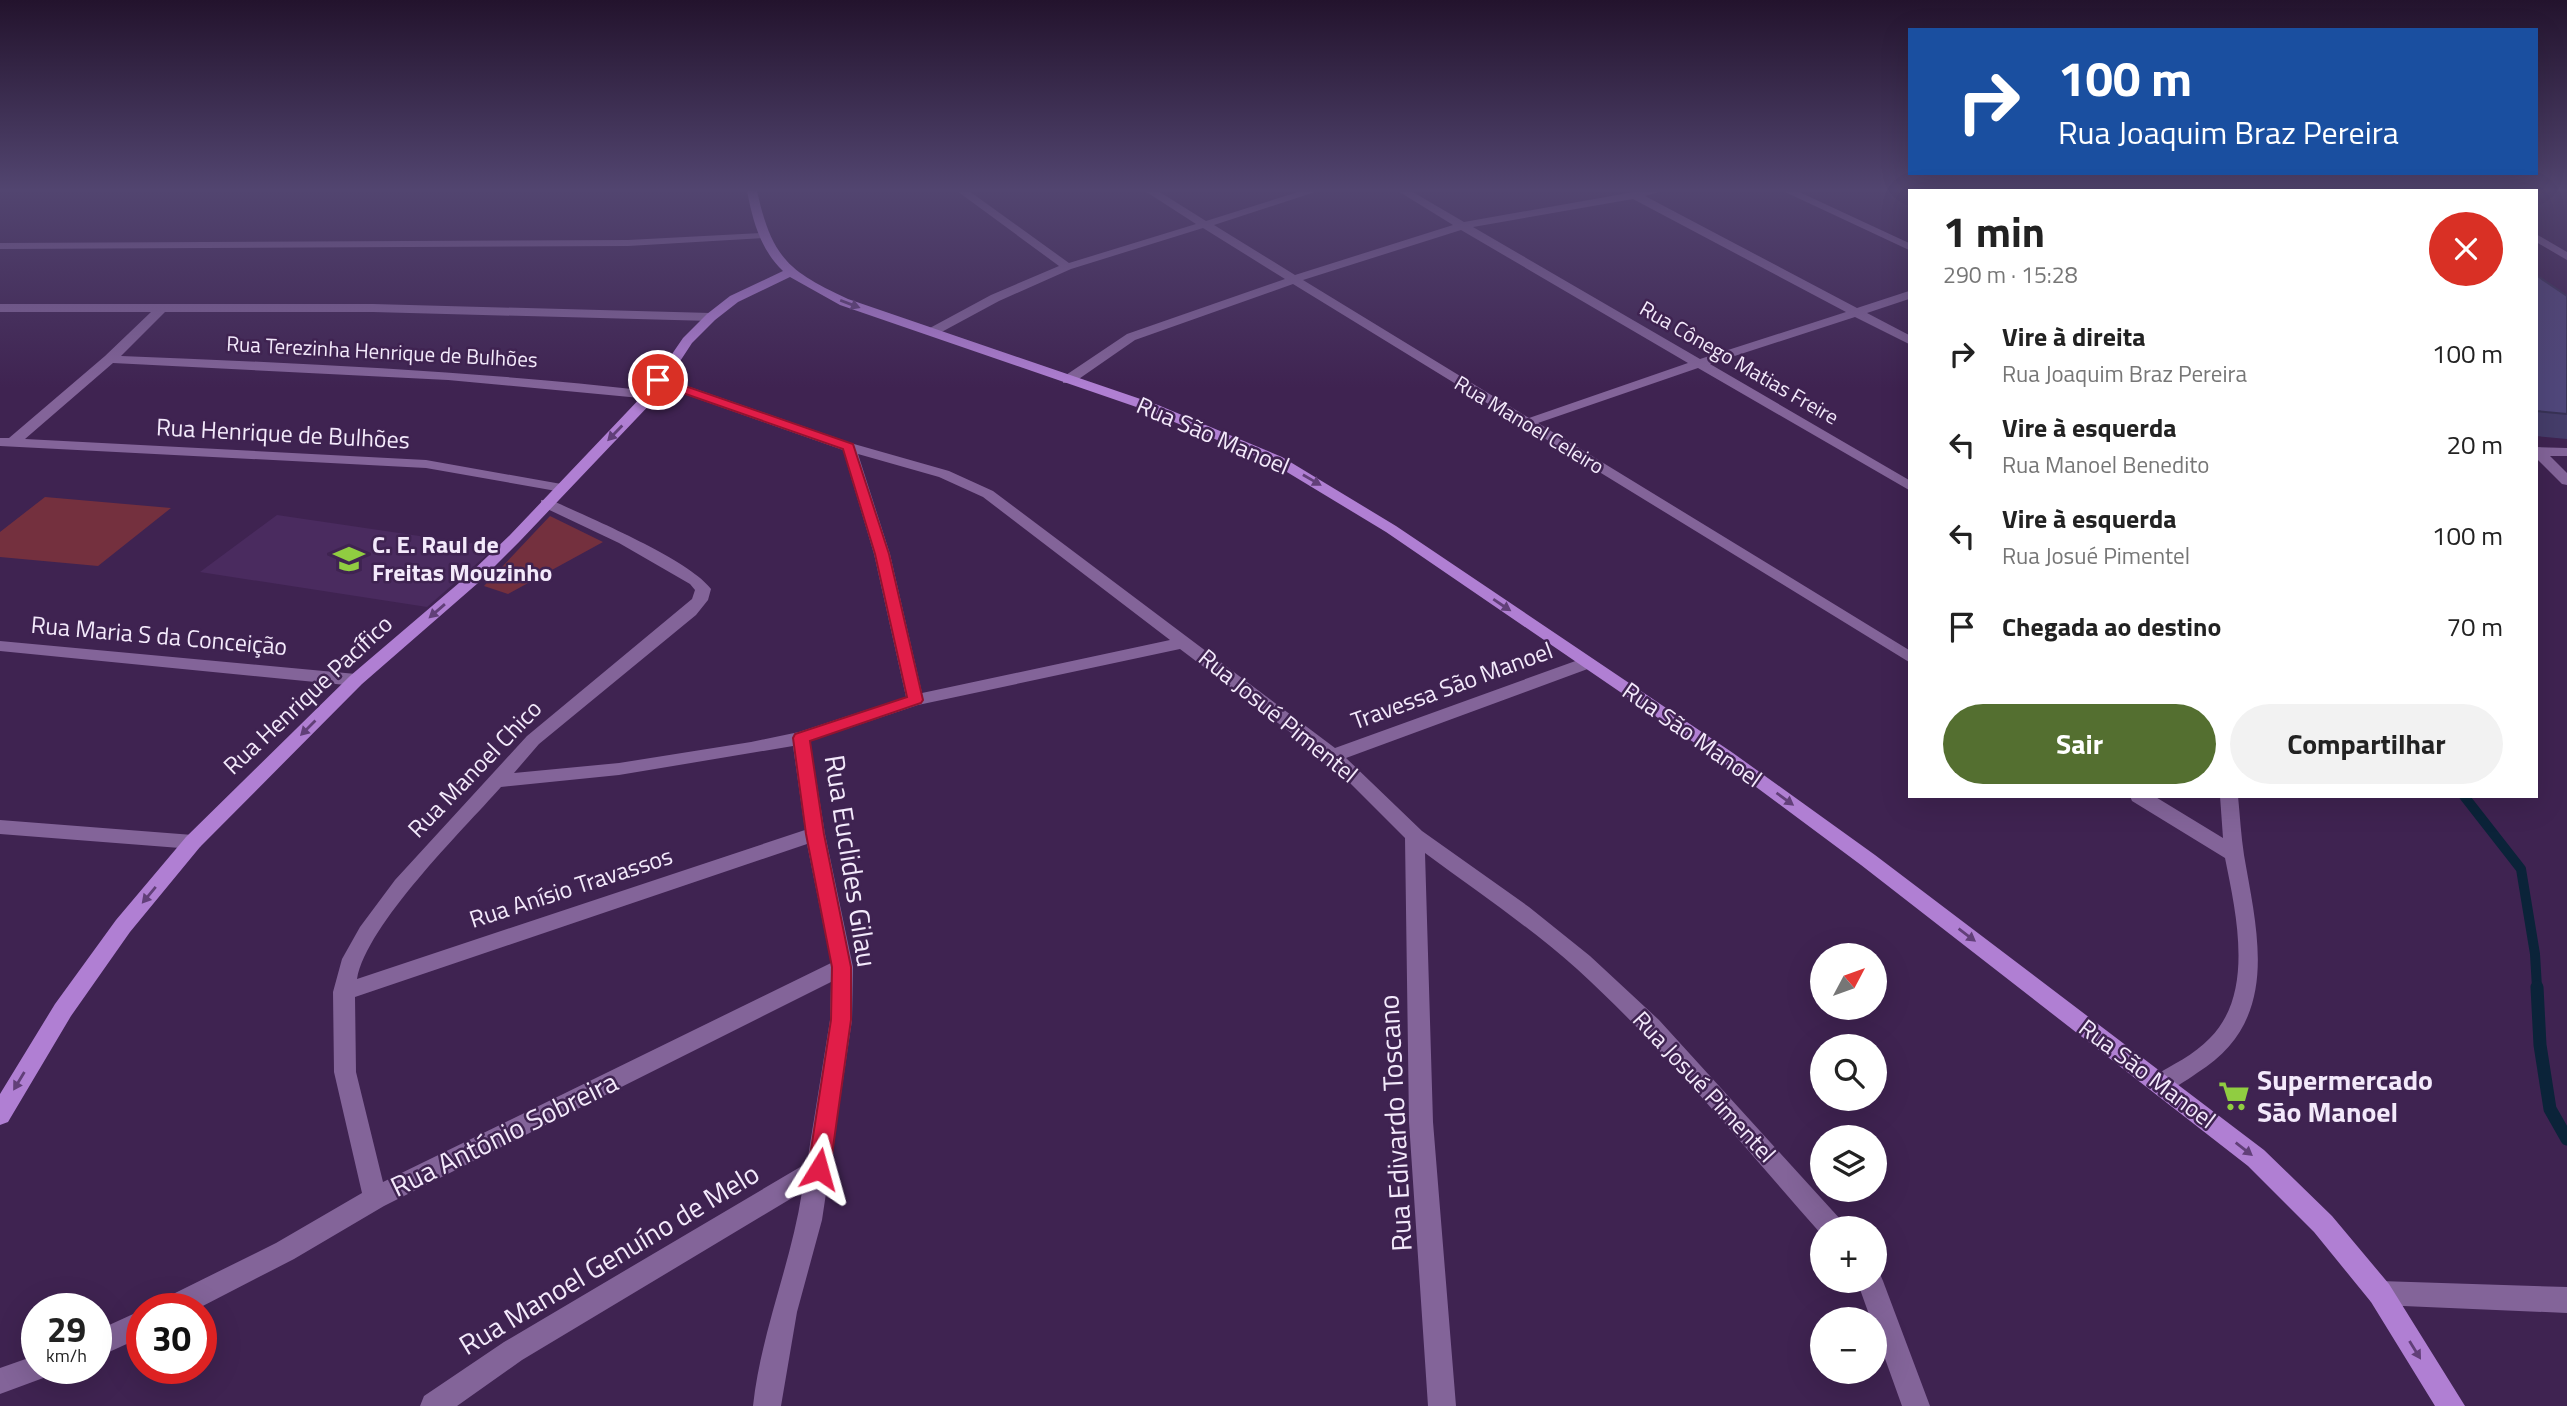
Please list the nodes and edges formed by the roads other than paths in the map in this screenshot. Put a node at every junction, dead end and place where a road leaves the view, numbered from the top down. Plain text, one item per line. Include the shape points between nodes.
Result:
1 (777, 257) edge
2 (1052, 257) edge
3 (1099, 257) edge
4 (1254, 257) edge
5 (1365, 257) edge
6 (1515, 257) edge
7 (1750, 257) edge
8 (1066, 267) junction
9 (789, 273) junction
10 (1292, 280) junction
11 (1908, 295) edge
12 (162, 308) junction
13 (0, 309) edge
14 (1856, 313) junction
15 (711, 317) junction
16 (932, 332) junction
17 (1908, 339) edge
18 (110, 359) junction
19 (1701, 363) junction
20 (1068, 380) junction
21 (654, 388) junction
22 (1527, 423) junction
23 (6, 443) edge
24 (849, 447) junction
25 (2538, 451) edge
26 (2538, 452) edge
27 (2567, 452) edge
28 (2567, 481) edge
29 (1908, 485) edge
30 (562, 488) junction
31 (546, 503) junction
32 (1186, 642) junction
33 (0, 646) edge
34 (1908, 656) edge
35 (1587, 663) junction
36 (356, 680) junction
37 (915, 700) junction
38 (801, 738) junction
39 (1334, 756) junction
40 (496, 781) junction
41 (2142, 798) edge
42 (2229, 798) edge
43 (0, 827) edge
44 (815, 834) junction
45 (1415, 836) junction
46 (193, 842) junction
47 (2234, 855) junction
48 (842, 967) junction
49 (344, 992) junction
50 (2160, 1084) junction
51 (1, 1110) edge
52 (819, 1169) junction
53 (375, 1198) junction
54 (1821, 1216) edge
55 (202, 1293) edge
56 (1874, 1293) edge
57 (2380, 1293) junction
58 (2567, 1300) edge
59 (21, 1374) edge
60 (0, 1381) edge
61 (434, 1406) edge
62 (767, 1406) edge
63 (1442, 1406) edge
64 (1916, 1406) edge
65 (2451, 1406) edge

1 - 9 main road
2 - 8 street
3 - 8 street
4 - 10 street, Rua Manoel Celeiro
5 - 10 street
6 - 19 street, Rua Cônego Matias Freire
7 - 14 street
8 - 16 street
9 - 15 main road, Rua Henrique Pacífico via 734,299
9 -> 16 main road, Rua São Manoel via 844,302
10 - 20 street via 1131,337
10 - 22 street, Rua Manoel Celeiro
11 - 14 street
12 - 13 street
12 - 15 street
12 - 18 street
14 - 17 street
14 - 19 street
15 - 21 main road, Rua Henrique Pacífico
16 - 20 main road, Rua São Manoel
18 - 21 street, Rua Terezinha Henrique de Bulhões
18 - 23 street
19 - 22 street
19 - 29 street, Rua Cônego Matias Freire
20 -> 35 main road, Rua São Manoel via 1153,408 1277,460 1391,529
21 - 24 street, Rua Josué Pimentel
21 -> 30 main road, Rua Henrique Pacífico
22 - 34 street, Rua Manoel Celeiro
23 - 30 street, Rua Henrique de Bulhões via 426,464
24 - 32 street, Rua Josué Pimentel via 944,474 988,494
24 - 37 street via 882,554
25 - 27 street
26 - 28 street
30 - 31 main road, Rua Henrique Pacífico
31 -> 36 main road, Rua Henrique Pacífico via 472,580
31 - 40 street, Rua Manoel Chico via 624,540 703,589 690,611 533,740
32 - 37 street
32 - 39 street, Rua Josué Pimentel
33 - 36 street, Rua Maria S da Conceição
35 - 39 street, Travessa São Manoel
35 -> 50 main road, Rua São Manoel via 1868,860
36 -> 46 main road, Rua Henrique Pacífico
37 - 38 street
38 - 40 street via 619,769
38 - 44 street, Rua Euclides Gilau
39 - 45 street, Rua Josué Pimentel
40 - 49 street, Rua Manoel Chico via 402,885 367,933 349,965
41 - 47 street
42 - 47 street
43 - 46 street
44 - 48 street, Rua Euclides Gilau
44 - 49 street, Rua Anísio Travassos
45 - 54 street, Rua Josué Pimentel via 1522,913 1612,989 1651,1026
45 - 63 street, Rua Edivardo Toscano via 1421,1122
46 -> 51 main road, Rua Henrique Pacífico via 85,979
47 - 50 street via 2244,901 2247,971 2242,1008 2225,1038
48 - 52 street, Rua Euclides Gilau via 841,1020
48 - 53 street, Rua António Sobreira
49 - 53 street, Rua Manoel Chico via 345,1072
50 -> 57 main road, Rua São Manoel via 2256,1158 2323,1224
52 - 61 street, Rua Manoel Genuíno de Melo via 513,1351
52 - 62 street, Rua Euclides Gilau
53 - 55 street, Rua António Sobreira
56 - 64 street
57 - 58 street
57 -> 65 main road, Rua São Manoel
59 - 60 street

